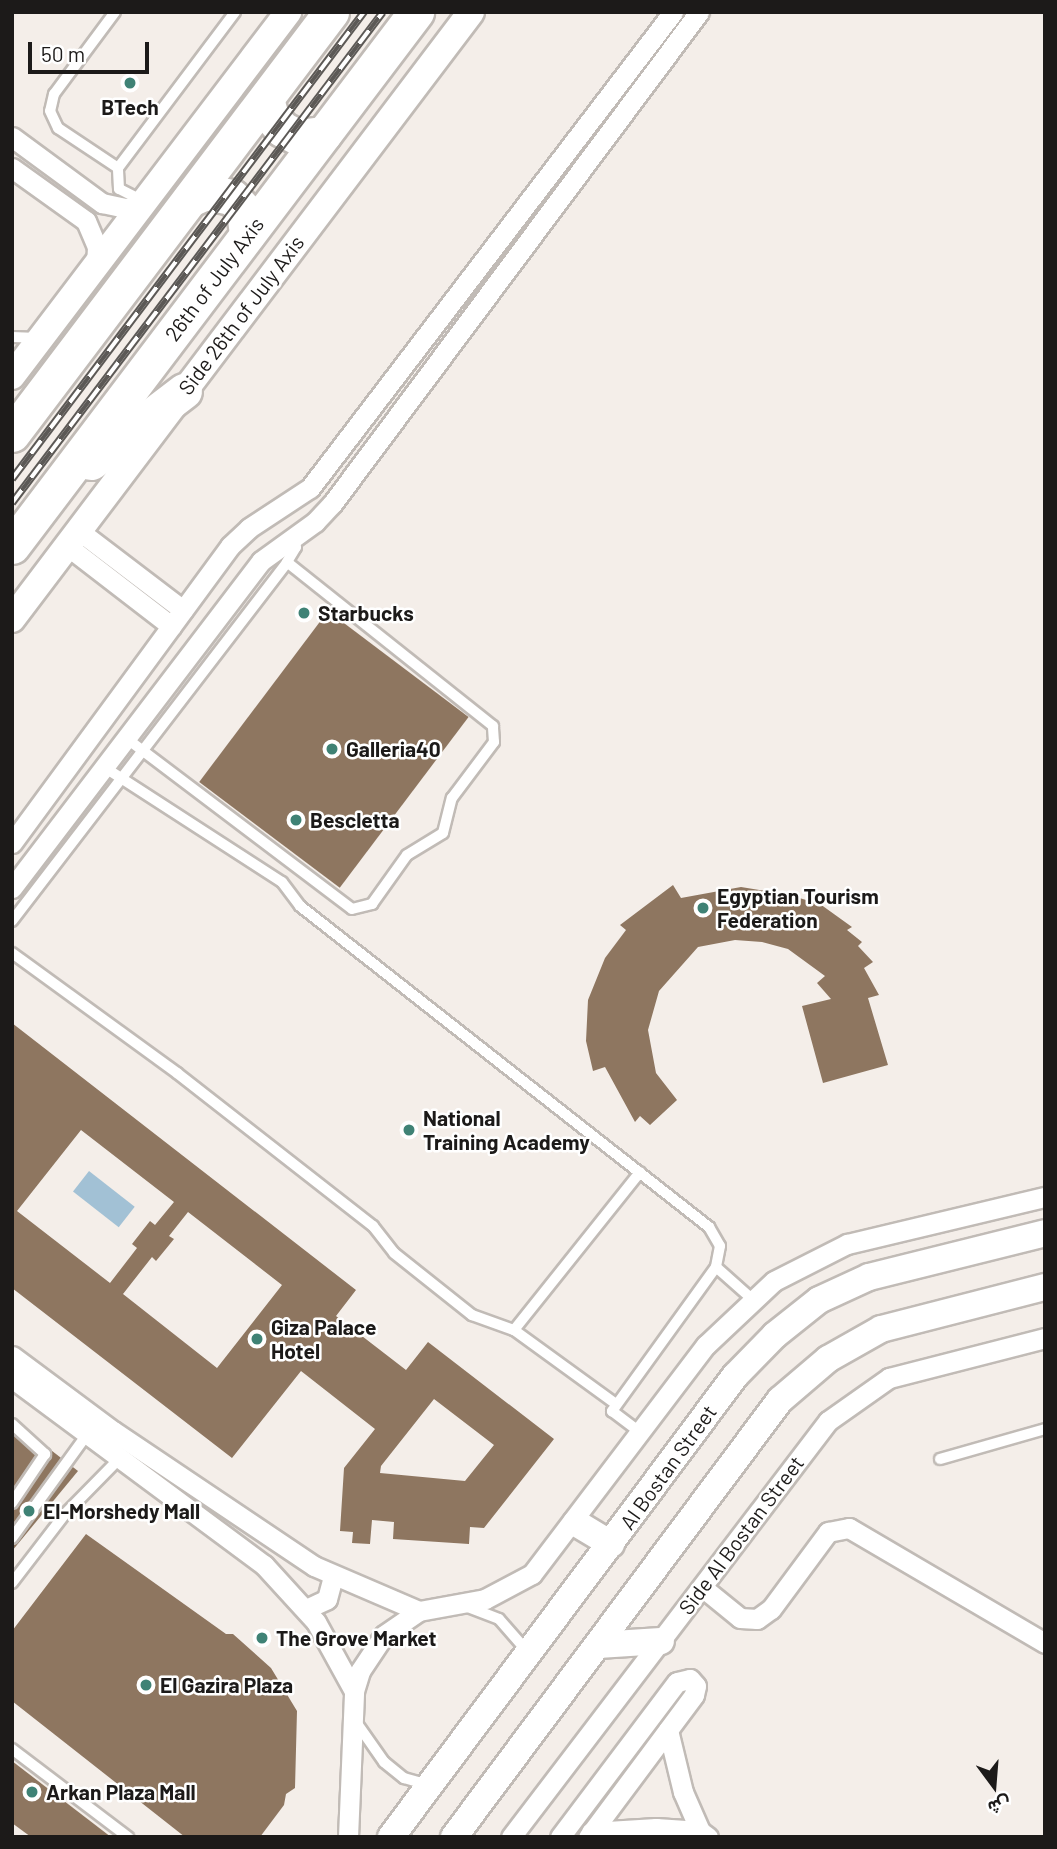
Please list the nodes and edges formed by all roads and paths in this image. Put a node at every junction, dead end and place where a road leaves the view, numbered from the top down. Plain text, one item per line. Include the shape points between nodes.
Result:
1 (115, 12) edge
2 (236, 12) edge
3 (288, 12) edge
4 (331, 12) edge
5 (416, 12) edge
6 (471, 12) edge
7 (673, 12) edge
8 (699, 12) edge
9 (266, 99) junction
10 (324, 134) junction
11 (12, 138) edge
12 (12, 168) edge
13 (118, 168) junction
14 (190, 199) junction
15 (144, 204) junction
16 (247, 235) junction
17 (96, 266) junction
18 (12, 337) edge
19 (41, 338) junction
20 (12, 376) edge
21 (184, 391) junction
22 (373, 405) junction
23 (392, 420) junction
24 (12, 434) edge
25 (55, 489) junction
26 (294, 536) junction
27 (72, 537) junction
28 (12, 546) edge
29 (287, 562) junction
30 (183, 610) junction
31 (12, 619) edge
32 (170, 626) junction
33 (90, 740) junction
34 (133, 744) junction
35 (112, 767) junction
36 (12, 843) edge
37 (12, 888) edge
38 (12, 921) edge
39 (12, 953) edge
40 (640, 1172) junction
41 (1045, 1197) edge
42 (1045, 1233) edge
43 (716, 1267) junction
44 (1045, 1287) edge
45 (752, 1299) junction
46 (514, 1330) junction
47 (1045, 1338) edge
48 (13, 1359) edge
49 (12, 1378) edge
50 (616, 1404) junction
51 (12, 1424) edge
52 (1045, 1429) edge
53 (88, 1433) junction
54 (641, 1433) junction
55 (120, 1457) junction
56 (940, 1459) dead end
57 (12, 1503) edge
58 (576, 1523) junction
59 (12, 1538) edge
60 (611, 1544) junction
61 (333, 1576) junction
62 (12, 1583) edge
63 (702, 1587) junction
64 (450, 1605) junction
65 (306, 1609) junction
66 (419, 1611) junction
67 (661, 1641) junction
68 (1045, 1643) edge
69 (598, 1645) junction
70 (528, 1654) junction
71 (354, 1691) junction
72 (356, 1721) junction
73 (668, 1730) junction
74 (12, 1749) edge
75 (429, 1785) junction
76 (704, 1834) edge
77 (590, 1835) edge
78 (128, 1837) edge
79 (348, 1837) edge
80 (391, 1837) edge
81 (454, 1837) edge
82 (510, 1837) edge
83 (560, 1837) edge

1 - 13 lane via 54,94 50,111 58,128
2 - 13 lane
3 - 15 street
4 - 9 highway
5 - 10 highway, 26th of July Axis
6 - 21 street, Side 26th of July Axis
7 - 22 street
8 - 23 street
9 - 10 highway via 276,123 290,134
9 - 14 highway
10 - 16 highway, 26th of July Axis
11 - 15 street via 102,203 126,208
12 - 17 street via 86,221 97,247
13 - 15 lane via 119,189
14 - 16 highway via 206,192 232,197 244,210
14 - 24 highway
15 - 17 street
16 - 25 highway, 26th of July Axis
17 - 19 street
18 - 19 lane
19 - 20 street
21 - 25 highway
21 - 27 street, Side 26th of July Axis
22 - 23 street
22 - 30 street via 310,488 239,536
23 - 26 street via 323,515
25 - 28 highway, 26th of July Axis
26 - 29 lane via 296,547
26 - 34 street via 261,561
27 - 30 street
27 - 31 street, Side 26th of July Axis
27 - 32 street
29 - 34 lane
29 - 34 lane via 493,726 494,742 452,798 443,833 407,855 372,904 352,909
30 - 32 street
32 - 33 street
33 - 35 street
33 - 36 street
34 - 35 street
35 - 37 street
35 - 38 lane
35 - 40 lane via 282,882 300,906
39 - 46 lane via 177,1073 373,1226 394,1253 472,1315
40 - 43 lane via 709,1227 720,1246
40 - 46 lane
41 - 45 street via 847,1244 806,1261
42 - 60 street, Al Bostan Street via 896,1267 819,1300 775,1335 735,1376
43 - 45 lane
43 - 50 lane
44 - 69 street via 912,1318 828,1359 780,1400
45 - 54 street via 698,1354
46 - 50 lane
47 - 63 street, Side Al Bostan Street via 912,1369 846,1404 812,1440
48 - 61 street
49 - 53 street
50 - 54 lane via 613,1414
51 - 57 lane via 44,1454
52 - 56 lane
53 - 55 street
53 - 59 lane
54 - 58 street
55 - 62 lane via 65,1514
55 - 65 street via 264,1565
58 - 60 street
58 - 64 street via 517,1586
60 - 70 street, Al Bostan Street
61 - 65 street via 327,1599
61 - 66 street
63 - 67 street, Side Al Bostan Street
63 - 68 street via 740,1618 757,1619 771,1609 828,1532 849,1528
64 - 66 street
64 - 70 lane via 483,1610 499,1619 516,1633
65 - 71 street
66 - 71 street via 384,1635 360,1671
67 - 69 street
67 - 82 street, Side Al Bostan Street
69 - 81 street
70 - 75 street, Al Bostan Street
71 - 72 street
72 - 75 lane via 384,1762 404,1778
72 - 79 street
73 - 76 street via 683,1792
73 - 77 street
73 - 83 street via 696,1691 690,1679 677,1682
74 - 78 lane
75 - 80 street, Al Bostan Street
76 - 77 street via 656,1828

